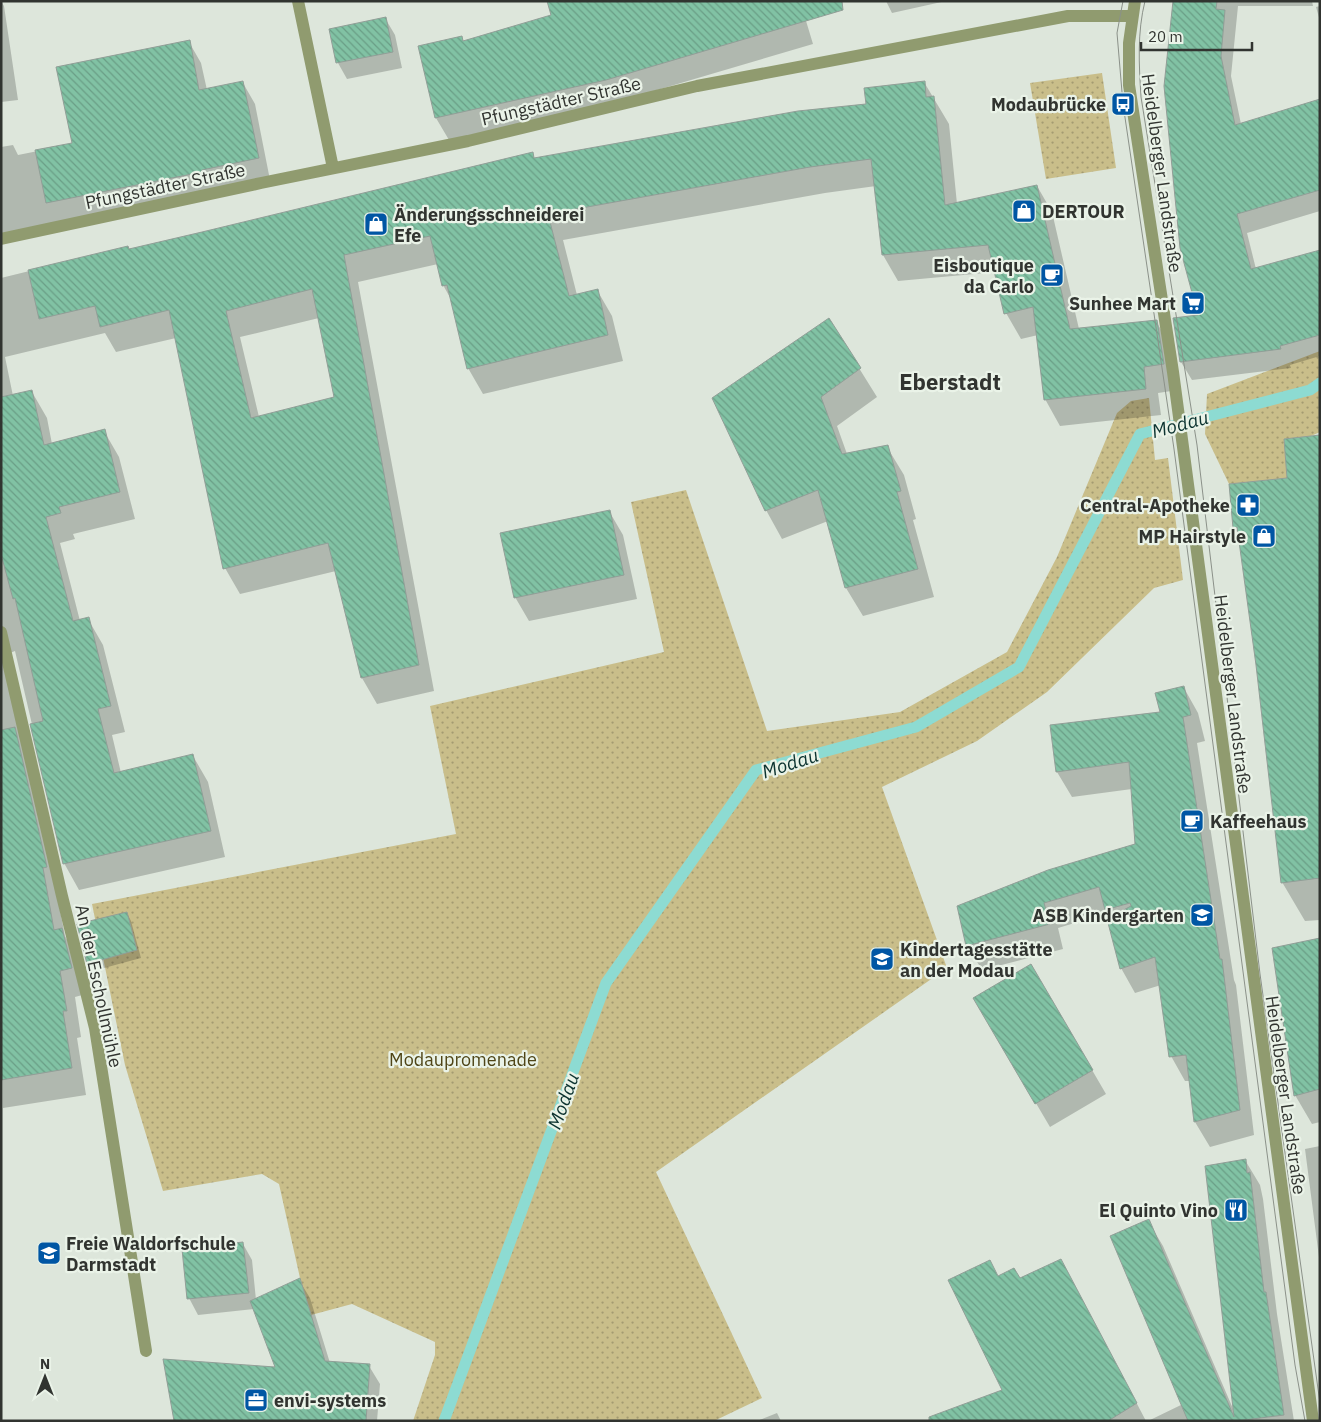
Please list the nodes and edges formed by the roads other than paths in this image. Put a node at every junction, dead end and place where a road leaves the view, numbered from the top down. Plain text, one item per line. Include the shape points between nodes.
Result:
1 (298, 1) edge
2 (1135, 1) edge
3 (1131, 16) junction
4 (333, 168) junction
5 (1, 239) edge
6 (1, 632) edge
7 (146, 1351) dead end
8 (1313, 1421) edge

1 - 4 street
2 - 3 street, Heidelberger Landstraße
3 - 4 street, Pfungstädter Straße via 1068,16 697,86 468,141
3 - 8 street, Heidelberger Landstraße via 1129,85 1175,387
4 - 5 street, Pfungstädter Straße
6 - 7 street, An der Eschollmühle via 95,1028

